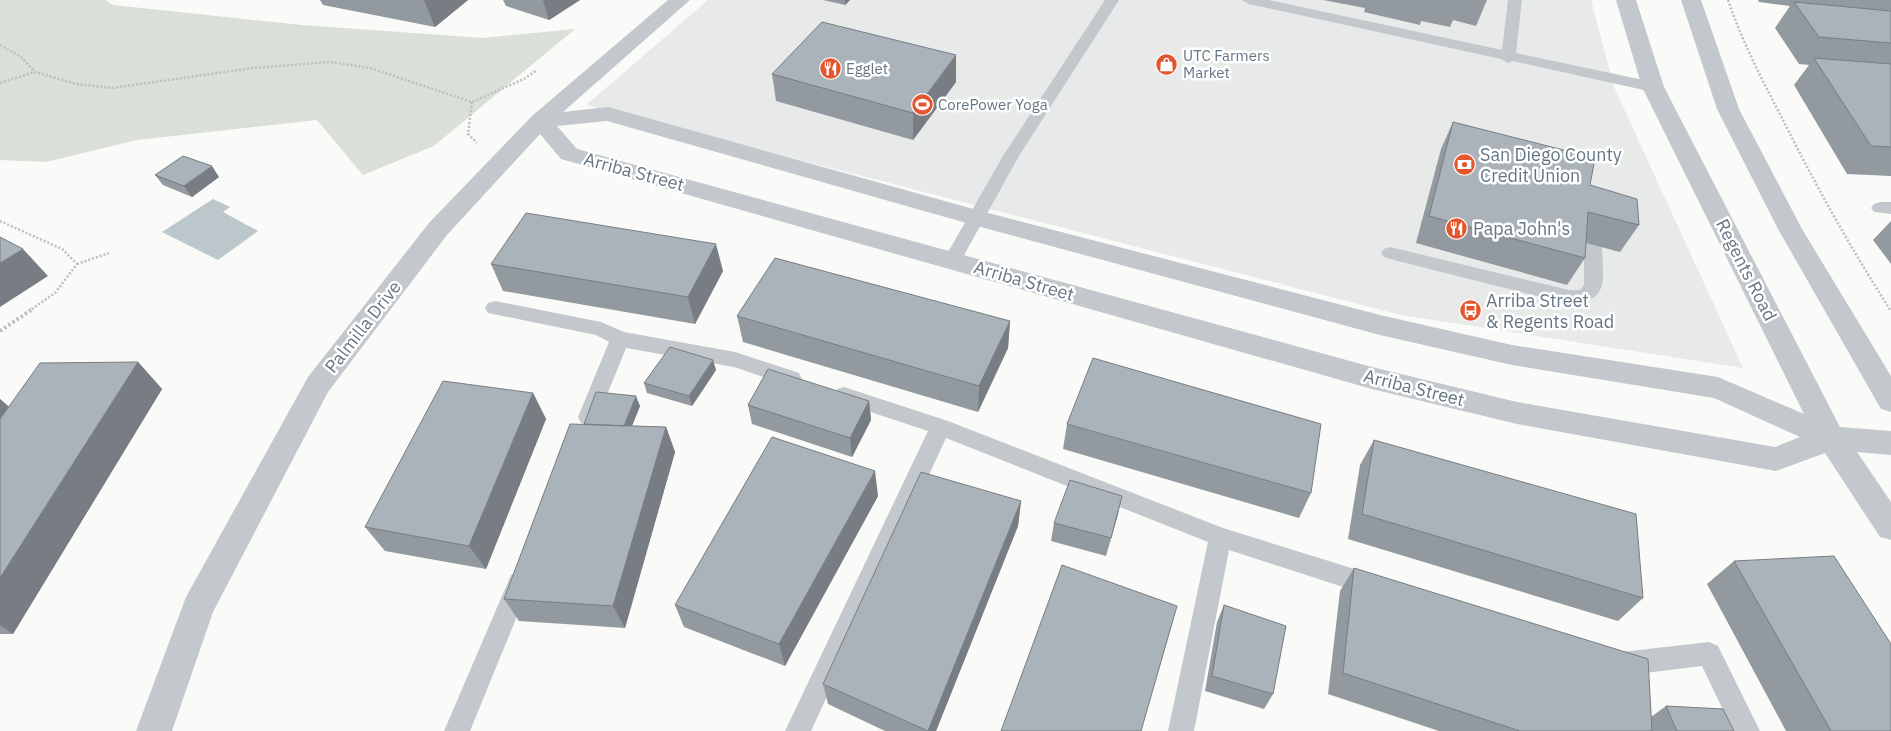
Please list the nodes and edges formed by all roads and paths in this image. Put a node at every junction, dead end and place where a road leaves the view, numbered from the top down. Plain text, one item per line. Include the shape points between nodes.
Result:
1 (680, 0) edge
2 (1112, 0) edge
3 (1249, 0) edge
4 (1515, 0) edge
5 (1626, 0) edge
6 (1691, 0) edge
7 (1728, 0) edge
8 (0, 45) edge
9 (1508, 58) junction
10 (538, 70) dead end
11 (35, 72) junction
12 (0, 83) edge
13 (1653, 87) junction
14 (472, 102) junction
15 (540, 121) junction
16 (499, 164) junction
17 (977, 218) junction
18 (0, 221) edge
19 (1593, 245) dead end
20 (1390, 252) dead end
21 (109, 253) dead end
22 (952, 261) junction
23 (77, 264) junction
24 (495, 308) dead end
25 (1891, 310) edge
26 (0, 331) edge
27 (620, 340) junction
28 (1891, 400) edge
29 (941, 427) junction
30 (1831, 438) junction
31 (578, 440) edge
32 (1891, 443) edge
33 (1891, 527) edge
34 (1220, 537) junction
35 (525, 567) edge
36 (1390, 592) edge
37 (1598, 658) edge
38 (457, 730) edge
39 (154, 731) edge
40 (798, 731) edge
41 (1181, 731) edge
42 (1747, 731) edge

1 - 15 street, Palmilla Drive
2 - 17 lane via 1011,156
3 - 9 lane
4 - 9 lane
5 - 13 street, Regents Road
6 - 28 street via 1728,109 1790,229
7 - 25 path via 1791,138 1860,264
8 - 11 path via 21,57
9 - 13 lane
10 - 14 path
11 - 12 path
11 - 14 path via 76,84 112,88 252,68 330,62 370,68
13 - 30 street, Regents Road
14 - 16 path via 468,134
15 - 16 street, Palmilla Drive
15 - 17 street, Arriba Street via 608,114
15 - 22 street, Arriba Street via 569,154
16 - 39 street, Palmilla Drive via 438,229 318,385 198,608
17 - 22 lane
17 - 30 street, Arriba Street via 1380,325 1512,355 1718,388
18 - 23 path via 62,248
19 - 20 lane via 1594,286 1585,296 1569,296
21 - 23 path
22 - 30 street, Arriba Street via 1372,378 1517,413 1776,459
23 - 26 path via 55,292
24 - 27 lane via 601,330
27 - 29 lane via 735,360
27 - 31 lane
29 - 34 lane
29 - 40 lane
30 - 32 street, Arriba Street
30 - 33 street, Regents Road
34 - 36 lane
34 - 41 lane
35 - 38 lane
37 - 42 lane via 1617,664 1709,654

